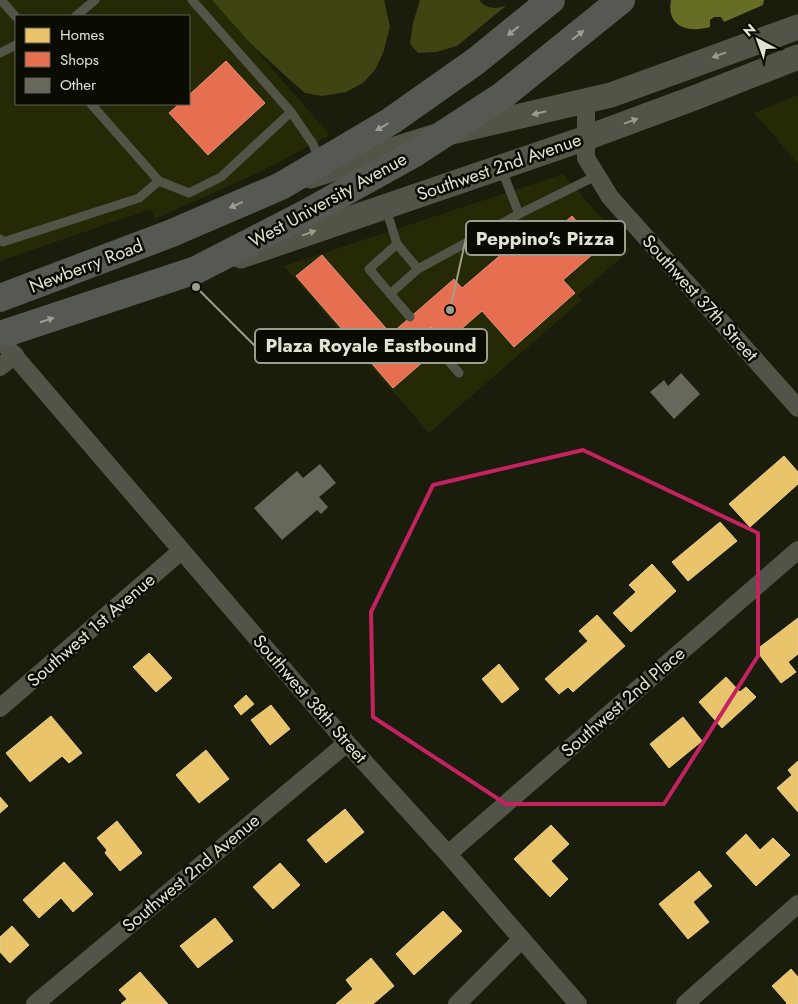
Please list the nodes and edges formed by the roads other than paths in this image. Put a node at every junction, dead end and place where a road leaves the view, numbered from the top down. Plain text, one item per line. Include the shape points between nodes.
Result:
1 (1, 0) edge
2 (95, 0) edge
3 (192, 0) edge
4 (550, 0) edge
5 (619, 1) edge
6 (77, 15) edge
7 (15, 16) edge
8 (798, 26) edge
9 (15, 46) edge
10 (0, 53) edge
11 (798, 56) edge
12 (586, 101) junction
13 (93, 105) edge
14 (292, 112) junction
15 (443, 134) junction
16 (586, 138) junction
17 (320, 162) junction
18 (501, 167) junction
19 (596, 176) junction
20 (159, 181) junction
21 (281, 186) junction
22 (385, 206) junction
23 (519, 214) junction
24 (172, 233) joint
25 (0, 239) edge
26 (397, 244) junction
27 (418, 269) junction
28 (196, 270) junction
29 (390, 294) junction
30 (0, 298) edge
31 (410, 317) dead end
32 (424, 333) dead end
33 (0, 339) edge
34 (8, 345) edge
35 (0, 367) edge
36 (459, 373) dead end
37 (798, 408) edge
38 (798, 550) edge
39 (181, 551) junction
40 (0, 708) edge
41 (347, 743) junction
42 (448, 854) junction
43 (798, 904) edge
44 (522, 939) junction
45 (35, 1004) edge
46 (457, 1004) edge
47 (578, 1004) edge
48 (685, 1004) edge

1 - 7 lane
2 - 6 lane
3 - 14 lane
4 -> 17 main road, West University Avenue via 476,61 391,121
15 -> 5 main road, West University Avenue via 502,96
8 -> 12 main road, Southwest 2nd Avenue via 611,95
9 - 10 lane
16 -> 11 main road, Southwest 2nd Avenue
12 -> 15 main road, Southwest 2nd Avenue
12 - 16 street, Southwest 37th Street
13 - 20 lane
14 - 17 lane via 313,144
14 - 20 lane via 221,177 189,193
15 - 21 main road, Southwest 2nd Avenue
15 - 28 main road, West University Avenue via 305,214
16 - 18 main road, Southwest 2nd Avenue
16 - 19 street, Southwest 37th Street via 586,158
17 - 21 main road, West University Avenue
18 - 22 main road, Southwest 2nd Avenue
18 - 23 lane
19 - 23 lane
19 - 37 street, Southwest 37th Street via 610,197
20 - 25 lane via 139,198 3,242
21 -> 24 main road, West University Avenue
22 - 26 lane
28 -> 22 main road, Southwest 2nd Avenue
23 - 27 lane
24 - 30 main road, Newberry Road
26 - 27 lane
26 - 29 lane via 369,269
27 - 29 lane
34 -> 28 main road, West University Avenue
29 - 31 lane
32 - 36 lane
33 - 34 street, Southwest 38th Street
34 - 35 street, West University Avenue
34 - 39 street, Southwest 38th Street
38 - 42 street, Southwest 2nd Place
39 - 40 street, Southwest 1st Avenue
39 - 41 street, Southwest 38th Street
41 - 42 street, Southwest 38th Street
41 - 45 street, Southwest 2nd Avenue
42 - 44 street, Southwest 38th Street
43 - 48 street
44 - 46 street
44 - 47 street, Southwest 38th Street

